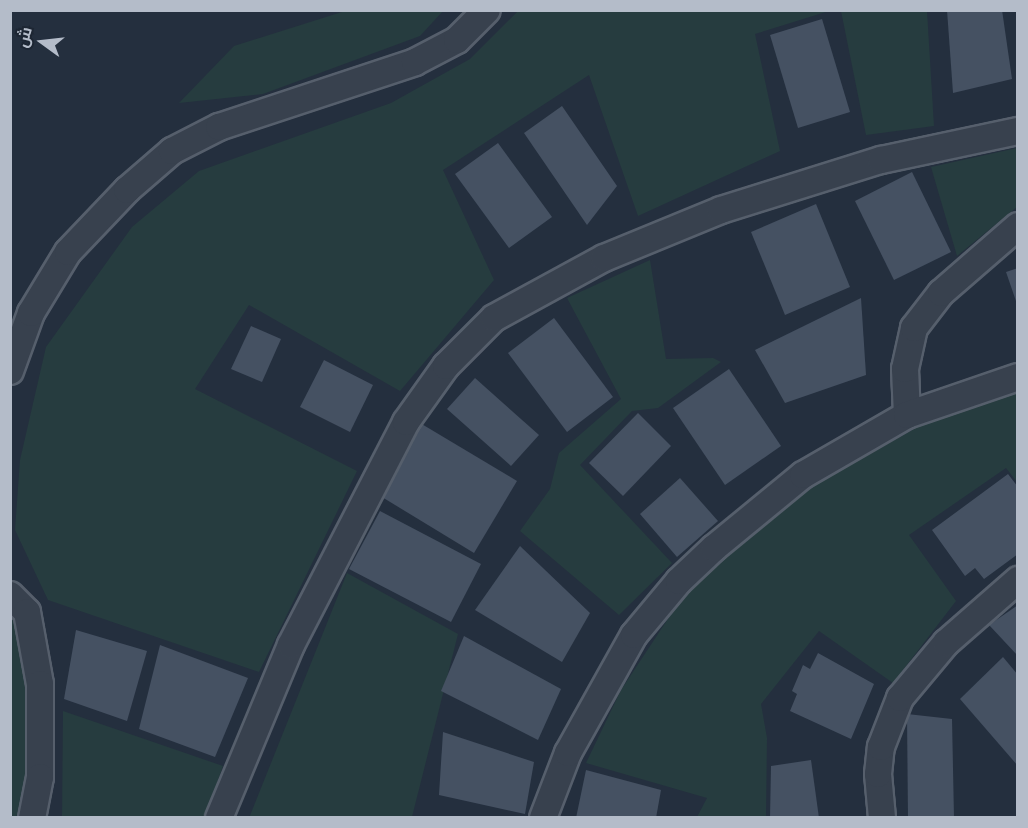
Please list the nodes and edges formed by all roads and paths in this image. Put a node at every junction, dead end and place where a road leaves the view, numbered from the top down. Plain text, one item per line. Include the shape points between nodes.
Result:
1 (487, 10) edge
2 (1017, 131) edge
3 (1017, 226) edge
4 (10, 371) edge
5 (1017, 377) edge
6 (906, 415) junction
7 (1017, 580) edge
8 (10, 595) edge
9 (32, 818) edge
10 (219, 818) edge
11 (543, 818) edge
12 (882, 818) edge

1 - 4 street via 457,40 415,62 194,136 165,157 127,190 68,252 30,313
2 - 10 street via 881,160 721,210 604,258 494,318 446,366 406,422 291,645
3 - 6 street via 941,293 914,328 905,369
5 - 6 street
6 - 11 street via 803,475 679,581 634,634 591,706
7 - 12 street via 946,643 900,698 881,747 878,774
8 - 9 street via 27,612 40,684 40,777

